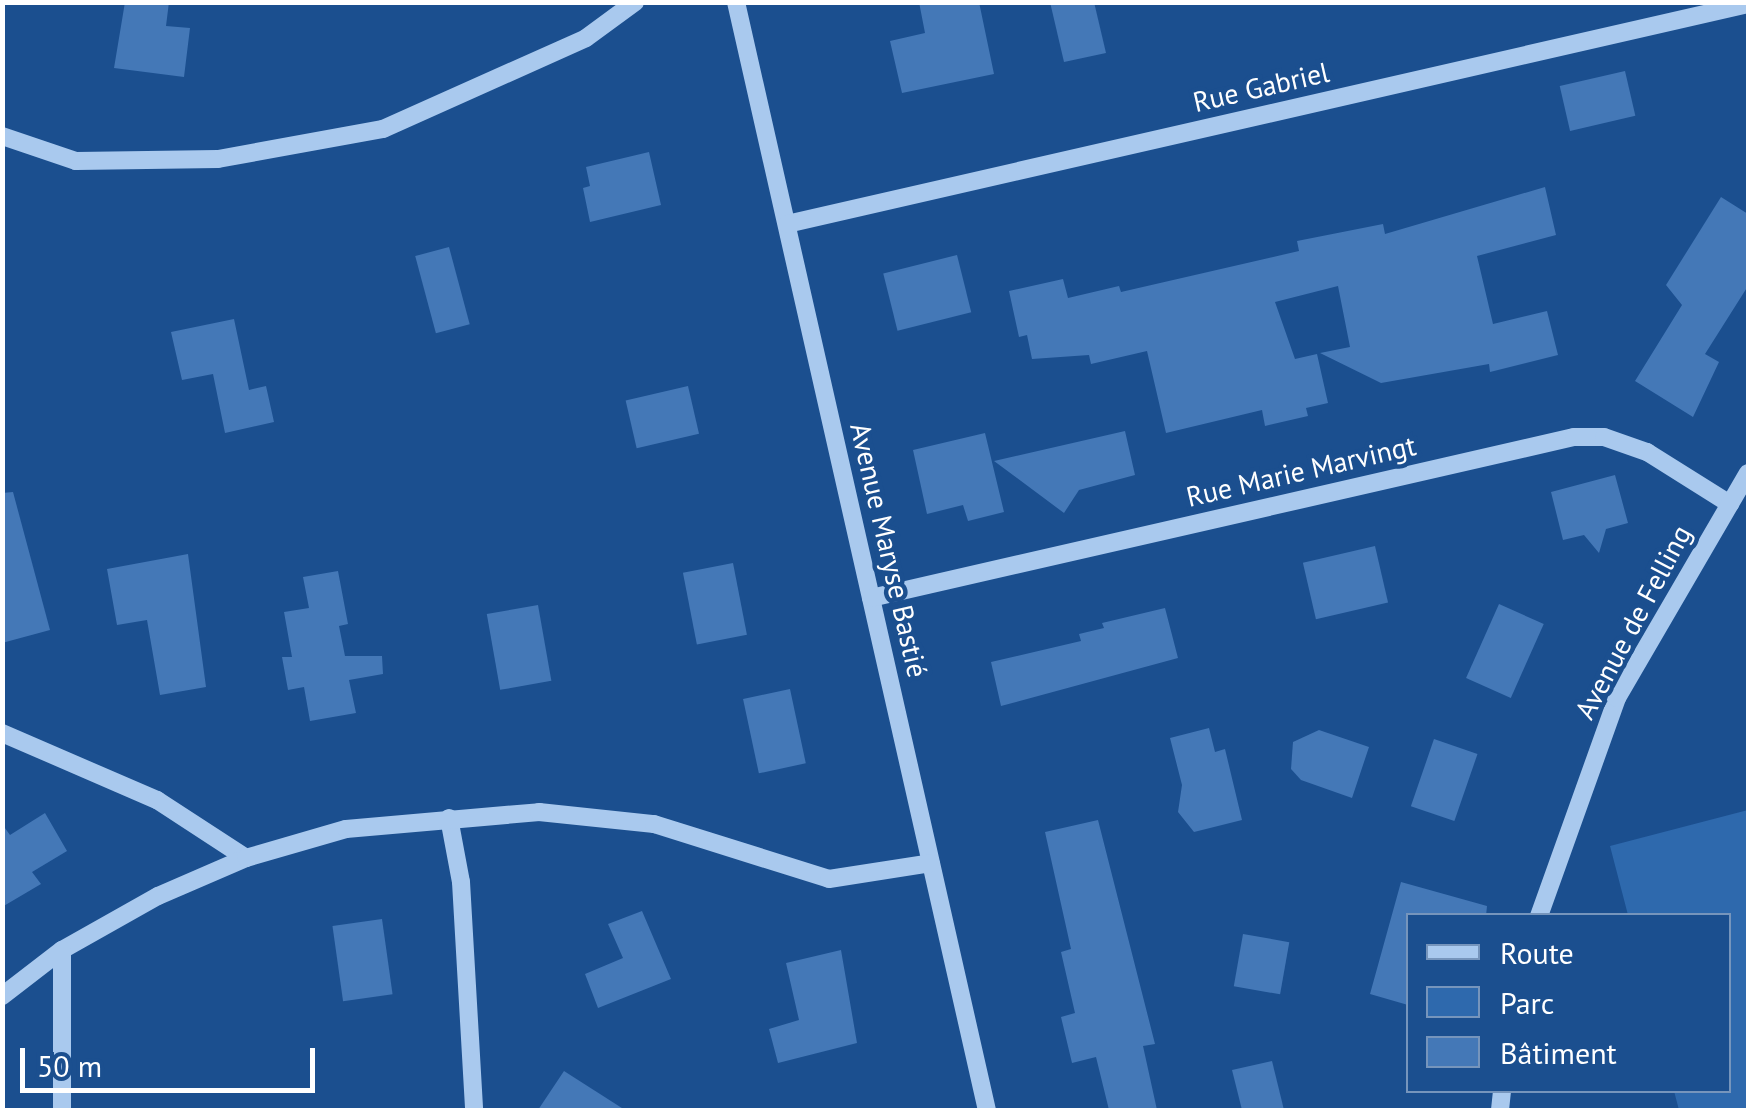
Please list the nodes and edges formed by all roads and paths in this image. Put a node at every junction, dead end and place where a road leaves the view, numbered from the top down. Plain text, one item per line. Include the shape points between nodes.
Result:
1 (635, 2) edge
2 (736, 2) edge
3 (1748, 4) edge
4 (2, 136) edge
5 (787, 224) junction
6 (1748, 473) edge
7 (1730, 504) junction
8 (872, 598) junction
9 (2, 733) edge
10 (449, 818) junction
11 (246, 858) junction
12 (931, 863) junction
13 (1540, 913) edge
14 (62, 950) junction
15 (2, 996) edge
16 (62, 1110) edge
17 (474, 1110) edge
18 (987, 1110) edge

1 - 4 street via 586,38 384,129 218,159 76,161
2 - 5 street, Avenue Maryse Bastié
3 - 5 street, Rue Gabriel
5 - 8 street, Avenue Maryse Bastié
6 - 7 street, Avenue de Felling
7 - 8 street, Rue Marie Marvingt via 1647,452 1604,436 1574,437
7 - 13 street, Avenue de Felling via 1617,698
8 - 12 street, Avenue Maryse Bastié
9 - 11 street via 157,800
10 - 11 street via 346,829
10 - 12 street via 539,812 607,817 700,835 830,879
10 - 17 street via 461,882
11 - 14 street via 158,896
12 - 18 street, Avenue Maryse Bastié
14 - 15 street
14 - 16 street

